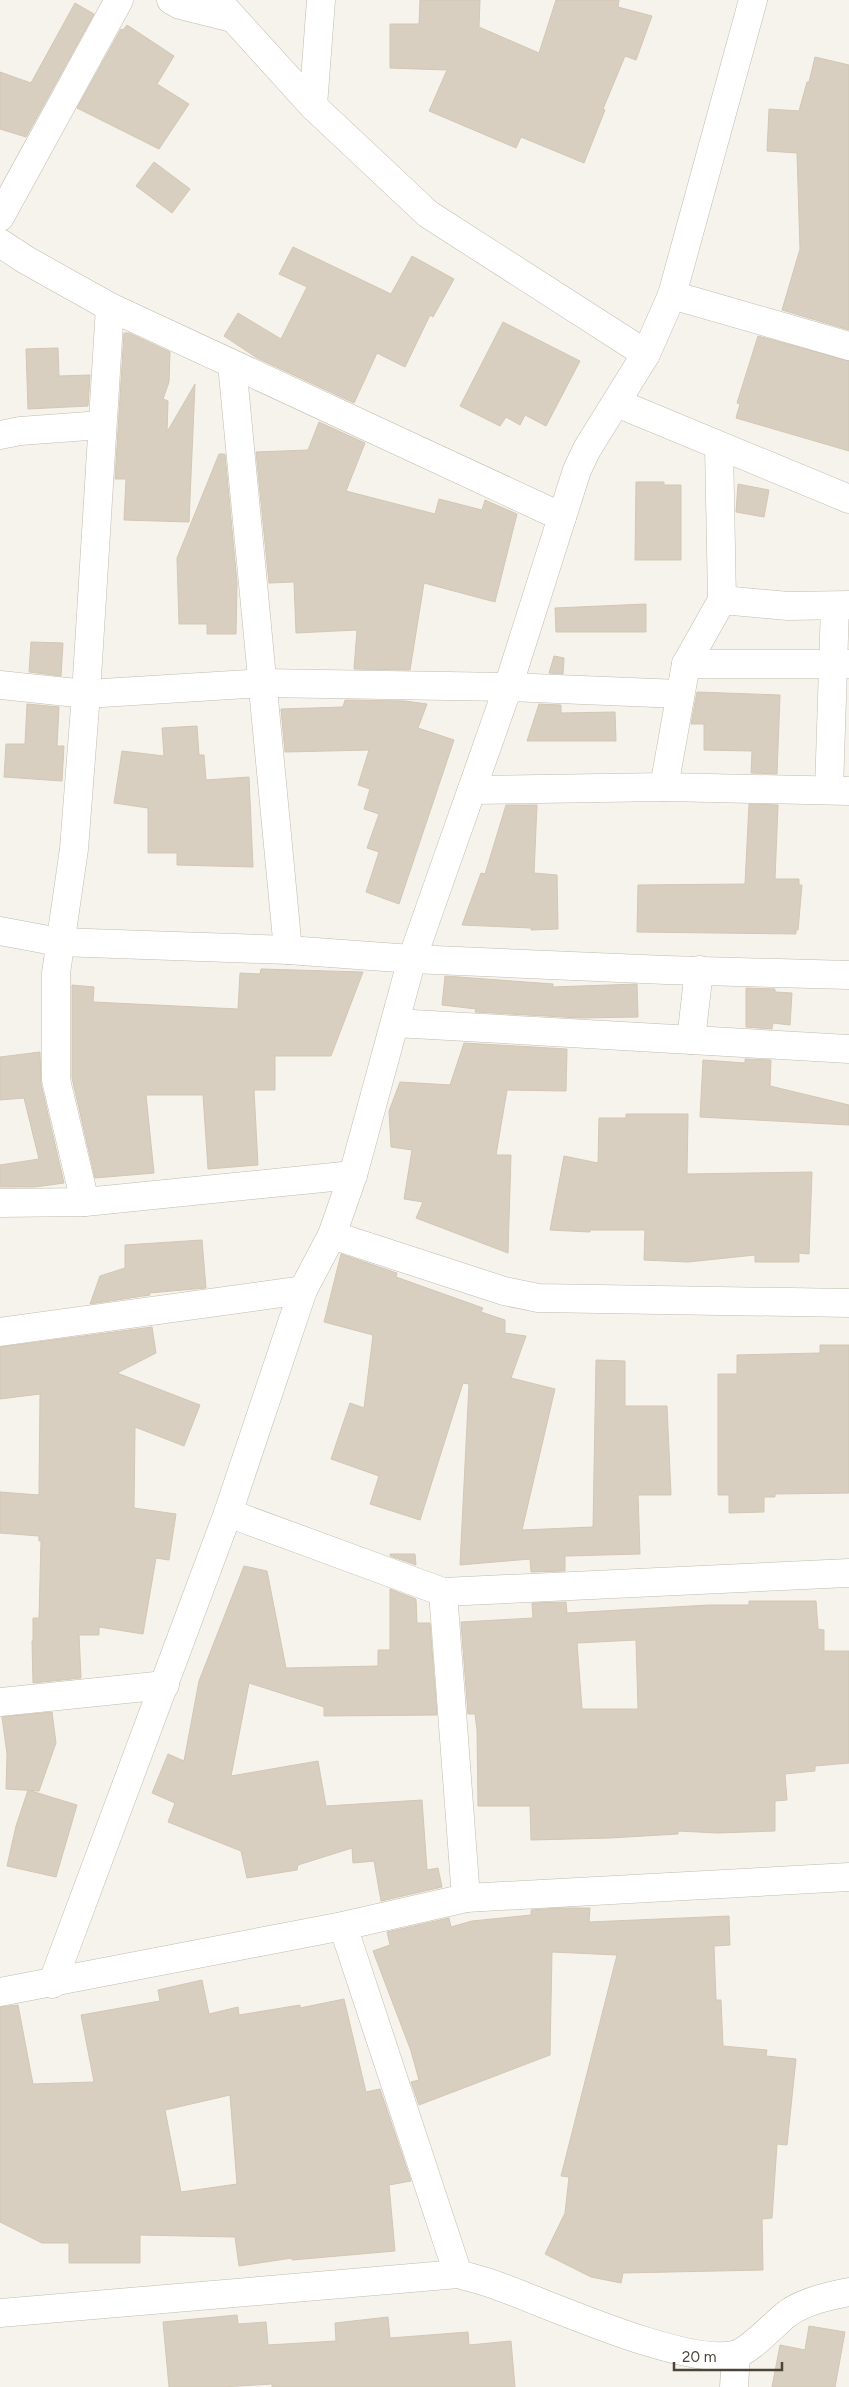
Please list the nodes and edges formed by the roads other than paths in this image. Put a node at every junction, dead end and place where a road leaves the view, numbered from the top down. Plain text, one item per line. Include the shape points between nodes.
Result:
1 (119, 0) edge
2 (171, 0) edge
3 (321, 0) edge
4 (752, 0) edge
5 (225, 9) edge
6 (313, 106) junction
7 (0, 217) edge
8 (0, 243) edge
9 (672, 296) junction
10 (110, 307) junction
11 (849, 346) edge
12 (646, 354) junction
13 (232, 364) junction
14 (617, 404) junction
15 (102, 425) junction
16 (0, 435) edge
17 (719, 446) junction
18 (849, 498) edge
19 (562, 517) junction
20 (722, 600) junction
21 (842, 606) edge
22 (686, 664) junction
23 (841, 664) edge
24 (263, 683) junction
25 (0, 685) edge
26 (508, 686) junction
27 (86, 694) junction
28 (680, 694) junction
29 (664, 788) junction
30 (472, 790) junction
31 (839, 790) edge
32 (0, 931) edge
33 (59, 942) junction
34 (288, 950) junction
35 (412, 959) junction
36 (699, 970) junction
37 (849, 975) edge
38 (394, 1023) junction
39 (691, 1040) junction
40 (849, 1049) edge
41 (352, 1175) junction
42 (84, 1202) junction
43 (0, 1204) edge
44 (332, 1235) junction
45 (303, 1290) junction
46 (849, 1302) edge
47 (0, 1332) edge
48 (228, 1513) junction
49 (849, 1572) edge
50 (443, 1592) junction
51 (165, 1685) junction
52 (0, 1702) edge
53 (849, 1877) edge
54 (466, 1898) junction
55 (343, 1926) junction
56 (52, 1984) junction
57 (0, 1992) edge
58 (458, 2274) junction
59 (849, 2292) edge
60 (0, 2313) edge
61 (736, 2355) junction
62 (734, 2387) edge

1 - 7 street
2 - 5 street via 180,5
3 - 6 street
4 - 9 street
5 - 6 street
6 - 12 street via 428,214
8 - 10 street
9 - 11 street
9 - 12 street
10 - 13 street
10 - 15 street
12 - 14 street
13 - 19 street
13 - 24 street
14 - 17 street
14 - 19 street via 587,449
15 - 16 street
15 - 27 street
17 - 18 street
17 - 20 street
19 - 26 street
20 - 21 street via 788,606
20 - 22 street
21 - 23 street
22 - 23 street
22 - 28 street
23 - 31 street
24 - 26 street
24 - 27 street
24 - 34 street
25 - 27 street
26 - 28 street
26 - 30 street
27 - 33 street via 74,849
28 - 29 street
29 - 30 street
29 - 31 street
30 - 35 street
32 - 33 street
33 - 34 street
33 - 42 street via 55,1070
34 - 35 street
35 - 36 street
35 - 38 street
36 - 37 street
36 - 39 street
38 - 39 street
38 - 41 street
39 - 40 street
41 - 42 street
41 - 44 street
42 - 43 street
44 - 45 street
44 - 46 street via 504,1291 538,1298
45 - 47 street
45 - 48 street
48 - 50 street
48 - 51 street
49 - 50 street
50 - 54 street
51 - 52 street
51 - 56 street
53 - 54 street
54 - 55 street
55 - 56 street
55 - 58 street
56 - 57 street
58 - 60 street
58 - 61 street via 497,2285 608,2328 680,2350
59 - 61 street via 826,2297 789,2313
61 - 62 street

